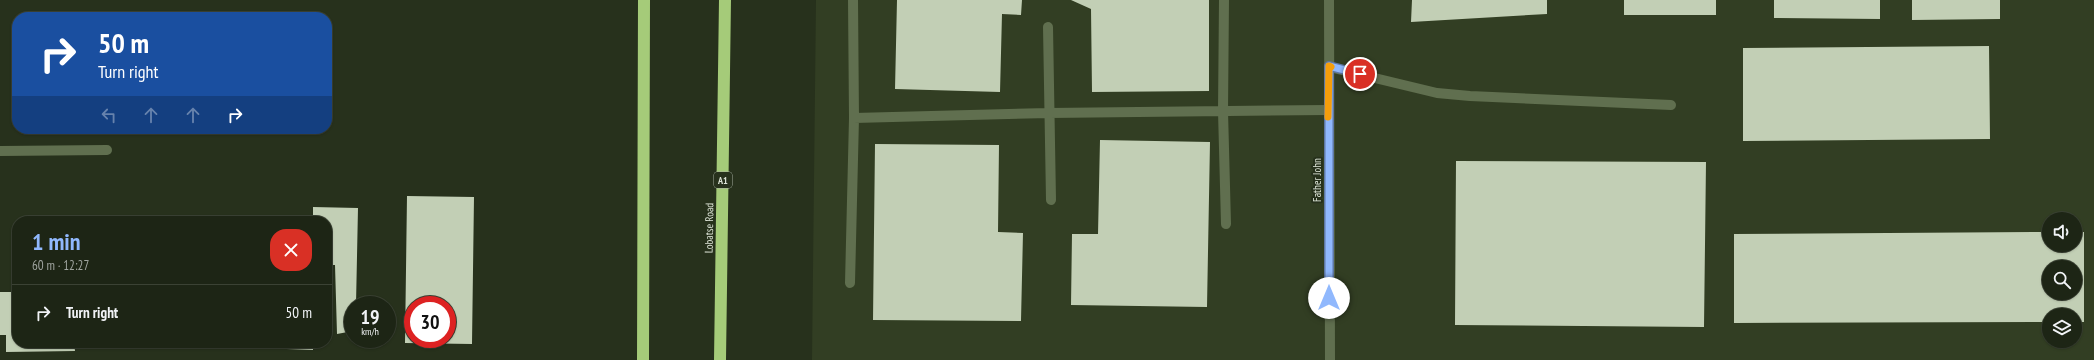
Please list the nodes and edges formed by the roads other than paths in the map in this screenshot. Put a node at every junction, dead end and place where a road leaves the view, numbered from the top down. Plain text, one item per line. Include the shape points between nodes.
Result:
1 (644, 0) edge
2 (725, 0) edge
3 (853, 0) edge
4 (1224, 0) edge
5 (1329, 0) edge
6 (1048, 27) dead end
7 (1329, 66) junction
8 (1671, 105) dead end
9 (1328, 110) junction
10 (1222, 111) junction
11 (1049, 113) junction
12 (854, 118) junction
13 (107, 150) dead end
14 (0, 151) edge
15 (1051, 200) dead end
16 (1226, 224) dead end
17 (850, 283) dead end
18 (643, 360) edge
19 (720, 360) edge
20 (1330, 360) edge

1 - 18 highway
2 - 19 highway, Lobatse Road / A1
3 - 12 street
4 - 10 street
5 - 7 street, Father John
6 - 11 street
7 - 8 street via 1444,93 1470,96
7 - 9 street, Father John
9 - 10 street
9 - 20 street, Father John
10 - 11 street
10 - 16 street
11 - 12 street
11 - 15 street
12 - 17 street
13 - 14 street

